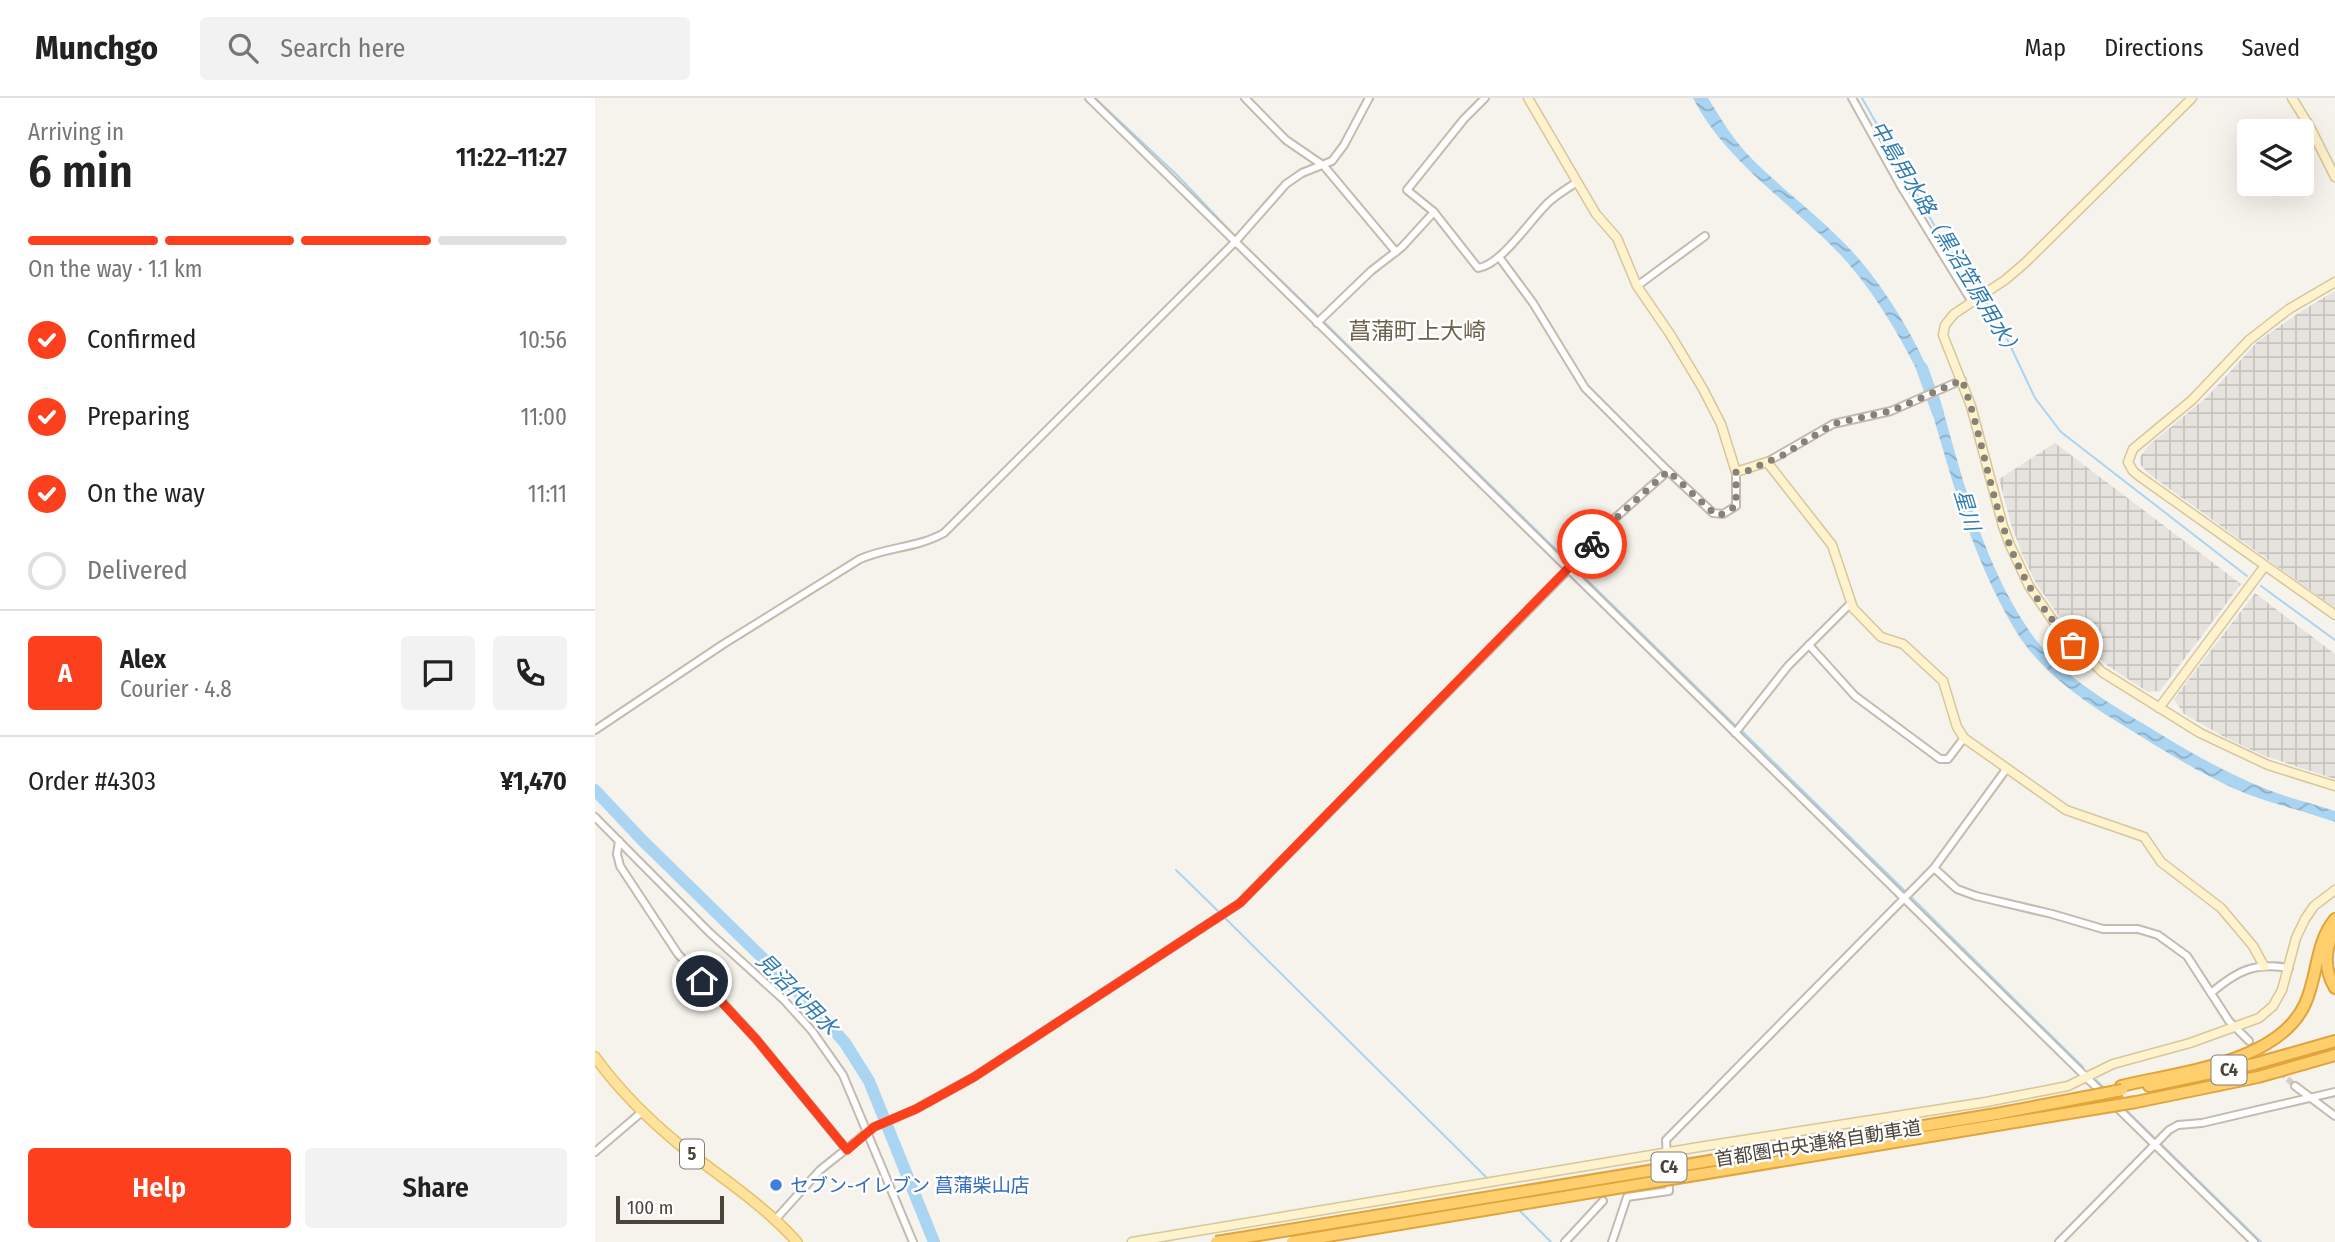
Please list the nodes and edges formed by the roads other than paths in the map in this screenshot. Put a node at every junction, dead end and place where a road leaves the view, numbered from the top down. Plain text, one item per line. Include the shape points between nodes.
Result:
1 (1089, 98) edge
2 (1245, 98) edge
3 (1369, 98) edge
4 (1485, 98) edge
5 (1528, 98) edge
6 (1852, 98) edge
7 (2192, 98) edge
8 (2292, 98) edge
9 (1324, 166) junction
10 (2335, 177) edge
11 (1577, 182) junction
12 (1434, 212) junction
13 (1705, 236) dead end
14 (1235, 242) junction
15 (1396, 252) junction
16 (1499, 257) junction
17 (2335, 282) edge
18 (1637, 286) junction
19 (1975, 300) junction
20 (1317, 323) junction
21 (1962, 380) junction
22 (1767, 462) junction
23 (1668, 471) junction
24 (1736, 472) junction
25 (2264, 566) junction
26 (1569, 569) junction
27 (1851, 603) junction
28 (2335, 615) edge
29 (1809, 645) junction
30 (2159, 708) junction
31 (595, 730) edge
32 (1735, 733) junction
33 (1964, 738) junction
34 (2007, 768) junction
35 (2335, 786) edge
36 (595, 817) edge
37 (619, 841) junction
38 (1934, 868) junction
39 (2335, 890) edge
40 (1904, 899) junction
41 (2335, 919) edge
42 (2335, 931) edge
43 (2264, 966) junction
44 (2289, 968) junction
45 (2335, 988) edge
46 (2211, 993) junction
47 (2235, 1028) junction
48 (2249, 1041) tunnel mouth
49 (2335, 1041) edge
50 (2335, 1055) edge
51 (595, 1057) edge
52 (2317, 1060) junction
53 (2335, 1061) edge
54 (2087, 1077) junction
55 (2295, 1086) tunnel mouth
56 (2122, 1088) junction
57 (2335, 1092) edge
58 (2310, 1097) junction
59 (643, 1111) junction
60 (2335, 1116) edge
61 (871, 1129) junction
62 (2156, 1145) junction
63 (847, 1150) junction
64 (595, 1152) edge
65 (1665, 1153) junction
66 (1603, 1201) dead end
67 (775, 1220) junction
68 (797, 1242) edge
69 (913, 1242) edge
70 (1132, 1242) edge
71 (1216, 1242) edge
72 (1292, 1242) edge
73 (1565, 1242) edge
74 (1612, 1242) edge
75 (2059, 1242) edge
76 (2253, 1242) edge

1 - 14 street
2 - 9 street via 1286,140
3 - 9 street via 1344,145
4 - 12 street via 1407,190
5 - 11 street
6 - 19 street via 1902,188
7 - 19 street via 2025,263
8 - 10 street
9 - 14 street via 1293,178
9 - 15 street
11 - 16 street via 1551,201
11 - 18 street via 1616,238
12 - 15 street
12 - 16 street via 1478,268
13 - 18 street
14 - 20 street
14 - 31 street via 944,533 927,542 860,559
15 - 20 street
16 - 23 street via 1585,388
17 - 25 street via 2261,329 2128,457 2133,471
18 - 24 street via 1714,409
19 - 21 street via 1954,314 1943,335
20 - 26 street
21 - 22 street via 1882,414 1833,424
21 - 30 street via 2003,526 2029,586 2056,625 2088,659
22 - 24 street
22 - 27 street via 1832,545
23 - 24 street via 1719,515 1736,506
23 - 26 street
25 - 28 street
25 - 30 street
26 - 32 street
26 - 61 street via 1240,903 974,1077
27 - 29 street
27 - 33 street via 1881,637 1903,644 1940,677
29 - 32 street
29 - 33 street via 1855,696 1940,759 1948,759
30 - 35 street via 2245,756
32 - 40 street
33 - 34 street
34 - 38 street
34 - 43 street via 2066,810 2144,837 2161,862 2221,908
36 - 37 street
37 - 61 street via 812,1031 843,1075
37 - 63 street via 620,866 678,954 756,1039
38 - 40 street
38 - 46 street via 1957,889 1976,896 2103,929 2152,932 2183,952
39 - 44 street via 2305,919
40 - 54 street
40 - 65 street via 1666,1139
41 - 56 highway via 2322,939 2306,1002 2284,1033 2232,1059
42 - 45 highway via 2327,958
43 - 44 street
43 - 46 street via 2232,975
44 - 47 street via 2273,1006
46 - 47 street
47 - 48 street
47 - 54 street via 2113,1063
49 - 56 highway, 首都圏中央連絡自動車道 / C4 via 2217,1073
50 - 52 highway, 首都圏中央連絡自動車道 / C4
51 - 59 main road, 5
52 - 53 highway
52 - 72 highway, 首都圏中央連絡自動車道 / C4, bridge via 2136,1102
54 - 62 street
54 - 65 street via 2059,1089
55 - 58 street
56 - 71 highway, 首都圏中央連絡自動車道 / C4, bridge via 2028,1108
57 - 58 street
58 - 60 street
58 - 62 street via 2178,1125
59 - 64 street
59 - 67 main road, 5
61 - 63 street
61 - 69 street
62 - 75 street
62 - 76 street
63 - 67 street via 820,1170
65 - 70 street
65 - 74 street via 1669,1191 1627,1197
66 - 73 street
67 - 68 main road, 5

